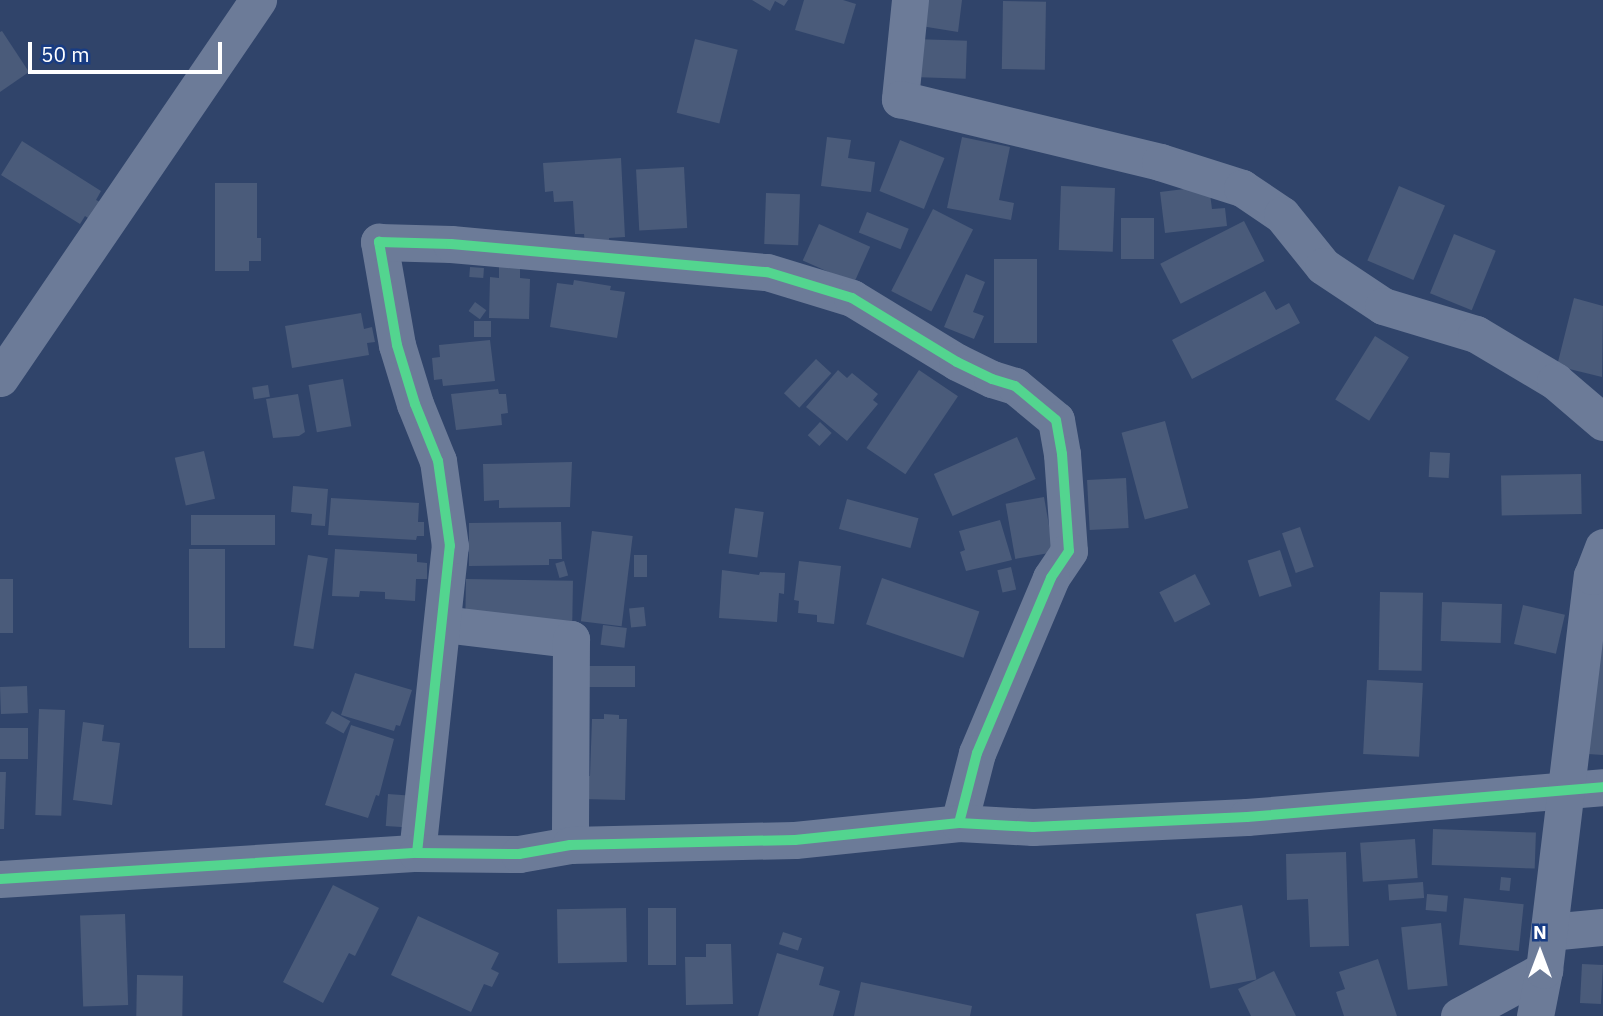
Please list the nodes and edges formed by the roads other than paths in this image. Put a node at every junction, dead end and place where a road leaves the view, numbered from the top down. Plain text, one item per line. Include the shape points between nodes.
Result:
1 (258, 0) edge
2 (910, 0) edge
3 (0, 378) edge
4 (1603, 422) edge
5 (1603, 547) edge
6 (443, 624) junction
7 (1603, 787) edge
8 (1566, 791) junction
9 (959, 823) junction
10 (570, 845) junction
11 (417, 853) junction
12 (0, 879) edge
13 (1603, 927) edge
14 (1549, 932) junction
15 (1544, 970) junction
16 (1459, 1016) edge
17 (1535, 1016) edge

1 - 3 street
2 - 4 street via 900,99 1160,162 1242,188 1282,215 1323,266 1383,306 1476,334 1555,381
5 - 8 street via 1591,576
6 - 9 street via 450,546 438,461 397,345 379,242 451,244 767,272 852,298 957,362 1015,386 1056,420 1069,551 1051,578 977,753
6 - 10 street via 571,639
6 - 11 street
7 - 8 street
8 - 9 street via 1247,817 1033,827
8 - 14 street
9 - 10 street via 795,840
10 - 11 street via 519,854
11 - 12 street
13 - 14 street
14 - 15 street
15 - 16 street
15 - 17 street

